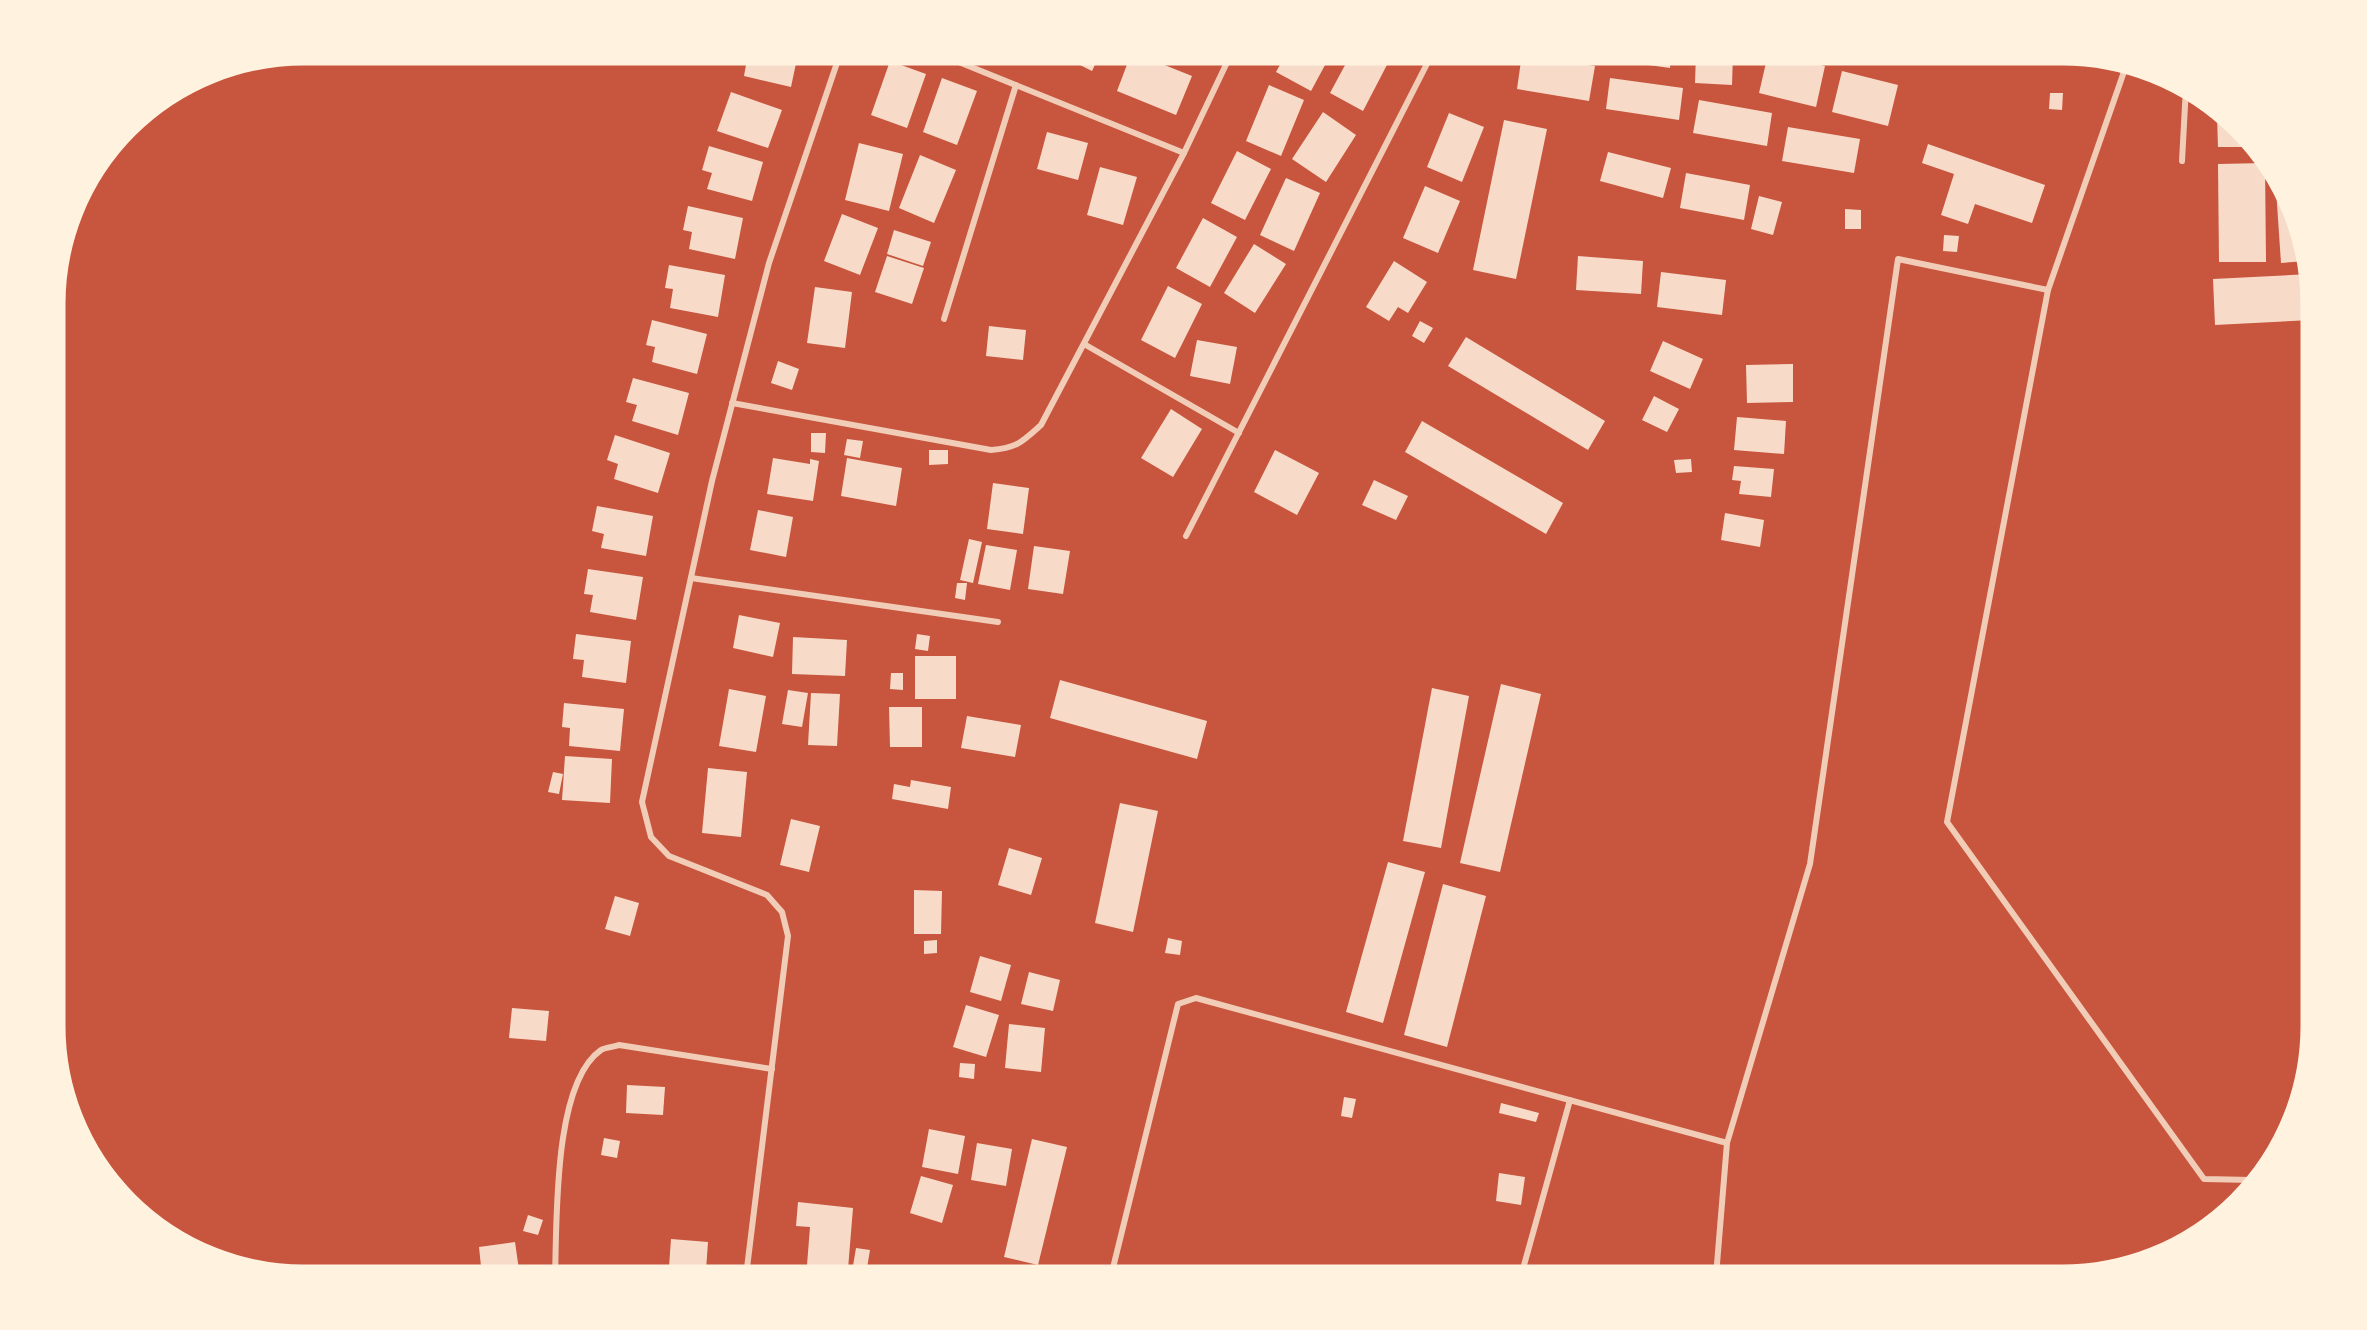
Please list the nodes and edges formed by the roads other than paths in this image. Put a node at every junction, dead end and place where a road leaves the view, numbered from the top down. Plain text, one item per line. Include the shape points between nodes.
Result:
1 (837, 64) edge
2 (964, 64) edge
3 (1226, 64) edge
4 (1427, 64) edge
5 (2124, 73) edge
6 (1016, 85) junction
7 (2185, 99) edge
8 (1184, 153) junction
9 (2182, 161) dead end
10 (2048, 290) junction
11 (944, 319) dead end
12 (1084, 344) junction
13 (732, 403) junction
14 (1239, 433) junction
15 (1186, 536) dead end
16 (691, 578) junction
17 (998, 622) dead end
18 (772, 1069) junction
19 (1570, 1100) junction
20 (1727, 1143) junction
21 (2246, 1180) edge
22 (555, 1266) edge
23 (747, 1266) edge
24 (1112, 1266) edge
25 (1524, 1266) edge
26 (1717, 1266) edge

1 - 13 street via 769,263
2 - 6 street
3 - 8 street
4 - 14 street
5 - 10 street
6 - 8 street
6 - 11 street
7 - 9 street
8 - 12 street
10 - 20 street via 1898,259 1810,864
10 - 21 street via 1947,822 2204,1179
12 - 13 street via 1041,425 1011,448 991,450
12 - 14 street
13 - 16 street
14 - 15 street
16 - 17 street
16 - 18 street via 642,802 651,837 669,856 767,895 782,912 788,936
18 - 22 street via 619,1045 602,1050 583,1071 567,1110 561,1150
18 - 23 street
19 - 20 street
19 - 24 street via 1212,1000 1196,998 1178,1004
19 - 25 street
20 - 26 street

